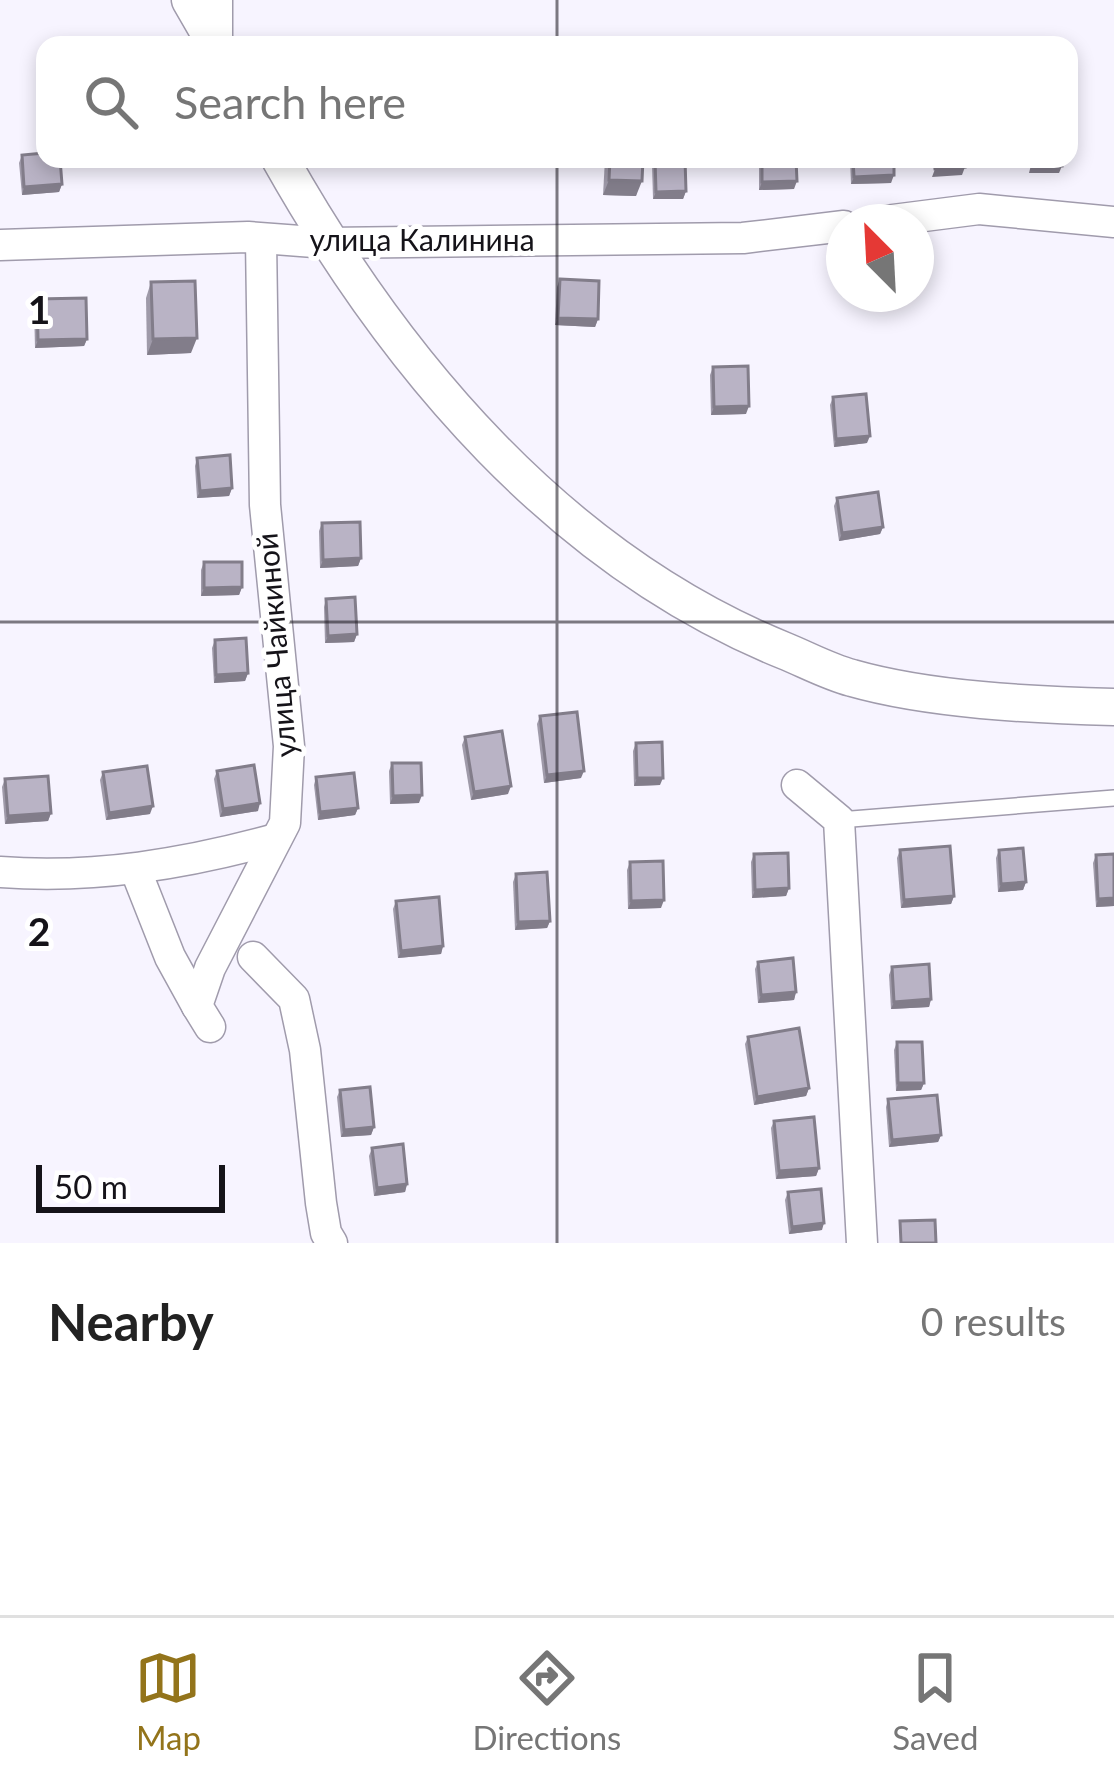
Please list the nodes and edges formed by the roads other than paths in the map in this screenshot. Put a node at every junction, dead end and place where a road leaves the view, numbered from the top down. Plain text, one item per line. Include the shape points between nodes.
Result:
1 (190, 0) edge
2 (217, 0) edge
3 (211, 36) edge
4 (216, 36) edge
5 (285, 168) edge
6 (934, 215) edge
7 (1114, 223) edge
8 (826, 228) edge
9 (261, 240) junction
10 (327, 242) junction
11 (0, 245) edge
12 (1114, 707) edge
13 (797, 785) dead end
14 (1114, 798) edge
15 (839, 820) junction
16 (276, 839) junction
17 (136, 871) junction
18 (0, 872) edge
19 (253, 957) dead end
20 (332, 1243) edge
21 (862, 1243) edge

1 - 3 street
2 - 4 street
5 - 10 street
6 - 7 street via 979,209
8 - 10 street, улица Калинина via 743,238
9 - 10 street, улица Калинина
9 - 11 street, улица Калинина
9 - 16 street, улица Чайкиной via 265,505 289,746 285,823
10 - 12 street via 393,338 468,426 637,570 733,630 852,678 977,699
13 - 15 street
14 - 15 lane
15 - 21 street
16 - 17 street
16 - 17 street, улица Чайкиной via 210,968 204,1016
17 - 18 street
19 - 20 street via 295,999

